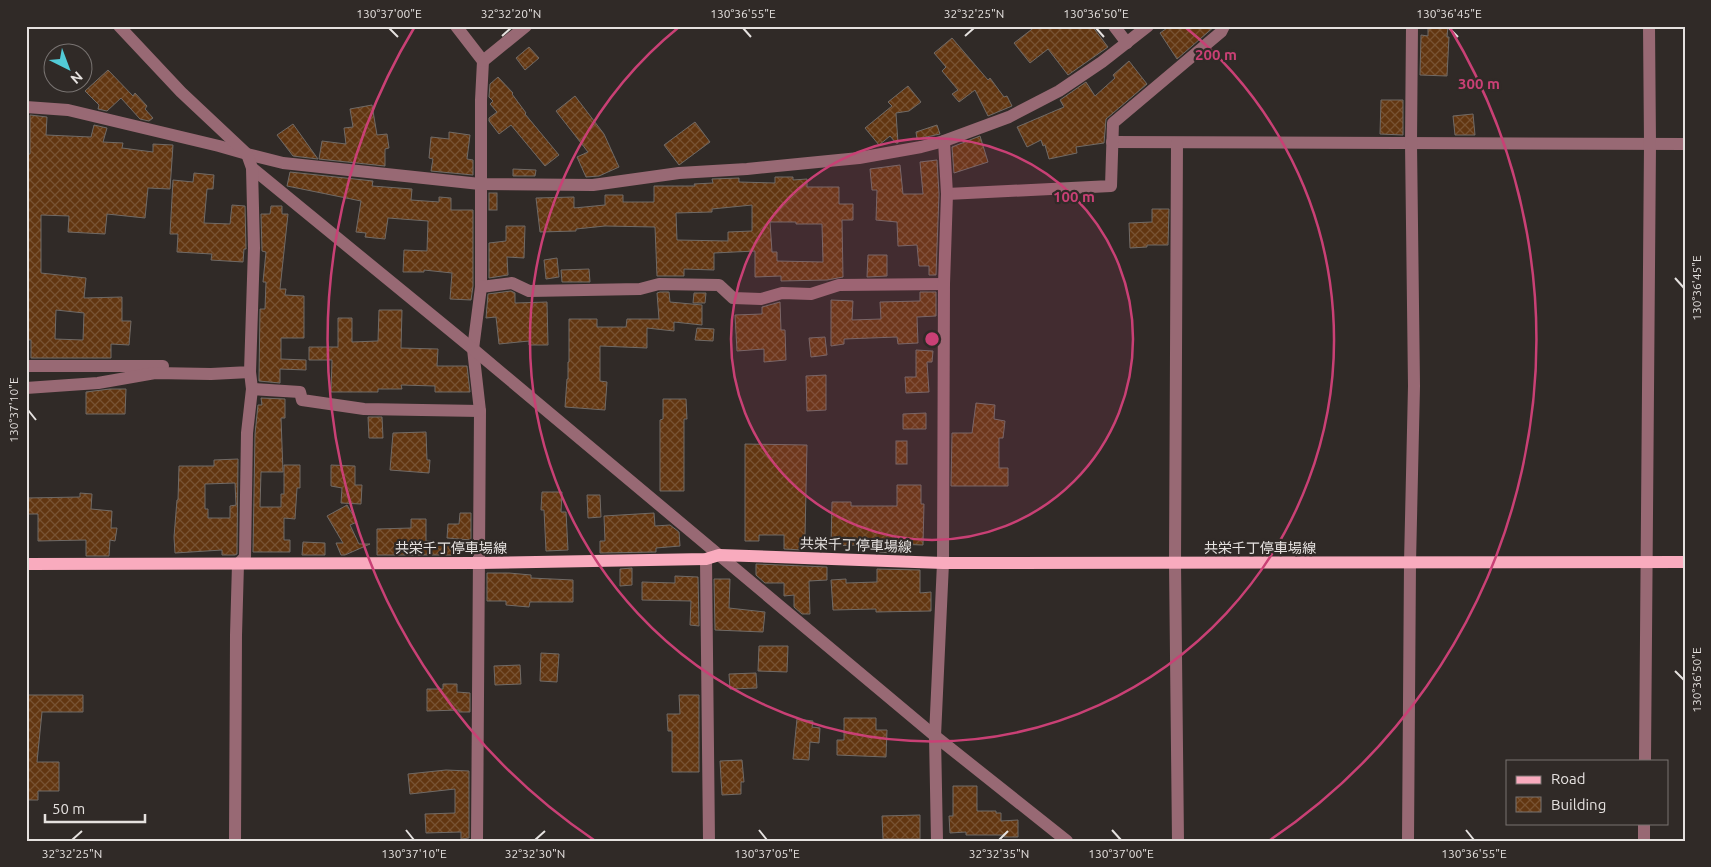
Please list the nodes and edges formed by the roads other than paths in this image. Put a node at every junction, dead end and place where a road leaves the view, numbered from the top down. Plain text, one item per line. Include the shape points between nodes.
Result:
1 (119, 26) edge
2 (456, 26) edge
3 (526, 26) edge
4 (1114, 26) edge
5 (1148, 26) edge
6 (1224, 26) edge
7 (1412, 26) edge
8 (1649, 26) edge
9 (1127, 43) junction
10 (483, 61) junction
11 (26, 107) edge
12 (944, 141) junction
13 (1112, 142) junction
14 (1176, 143) junction
15 (1411, 143) junction
16 (1650, 144) junction
17 (1685, 144) edge
18 (247, 154) junction
19 (252, 168) junction
20 (480, 184) junction
21 (948, 194) junction
22 (944, 284) junction
23 (481, 287) junction
24 (473, 349) junction
25 (26, 366) edge
26 (250, 369) junction
27 (26, 388) edge
28 (252, 389) junction
29 (480, 411) junction
30 (719, 555) junction
31 (706, 559) junction
32 (1685, 562) edge
33 (943, 563) junction
34 (1175, 563) junction
35 (1410, 563) junction
36 (1646, 563) junction
37 (26, 564) edge
38 (238, 564) junction
39 (479, 564) junction
40 (935, 736) junction
41 (1644, 760) edge
42 (1644, 824) edge
43 (235, 841) edge
44 (477, 841) edge
45 (709, 841) edge
46 (937, 841) edge
47 (1067, 841) edge
48 (1178, 841) edge
49 (1408, 841) edge
50 (1644, 841) edge

1 - 18 street via 162,74
2 - 10 street
3 - 10 street
4 - 9 street
5 - 9 street
6 - 13 street via 1221,32 1113,124
7 - 15 street
8 - 16 street
9 - 12 street via 1060,91 1009,117
10 - 20 street
11 - 18 street via 68,110
12 - 20 street via 859,158 678,173 593,185
12 - 21 street
13 - 14 street
13 - 21 street via 1111,186
14 - 15 street
14 - 34 street
15 - 16 street
15 - 35 street via 1414,386
16 - 17 street
16 - 36 street
18 - 19 street
18 - 20 street via 300,165
19 - 24 street
19 - 26 street via 254,248
20 - 23 street
21 - 22 street
22 - 23 street via 839,285 811,294 782,293 761,299 732,298 719,285 659,284 640,289 529,291 512,283
22 - 33 street
23 - 24 street
24 - 29 street
24 - 30 street
25 - 26 street
26 - 27 street via 211,374 155,373 98,384
26 - 28 street
28 - 29 street via 300,392 302,400 364,409
28 - 38 street via 247,433 245,557
29 - 39 street
30 - 31 main road, 共栄千丁停車場線
30 - 33 main road, 共栄千丁停車場線
30 - 40 street
31 - 39 main road, 共栄千丁停車場線
31 - 45 street
32 - 36 main road, 共栄千丁停車場線
33 - 34 main road, 共栄千丁停車場線
33 - 40 street
34 - 35 main road, 共栄千丁停車場線
34 - 48 street
35 - 36 main road, 共栄千丁停車場線
35 - 49 street
36 - 41 street
37 - 38 main road, 共栄千丁停車場線
38 - 39 main road, 共栄千丁停車場線
38 - 43 street
39 - 44 street
40 - 46 street
40 - 47 street
42 - 50 street

